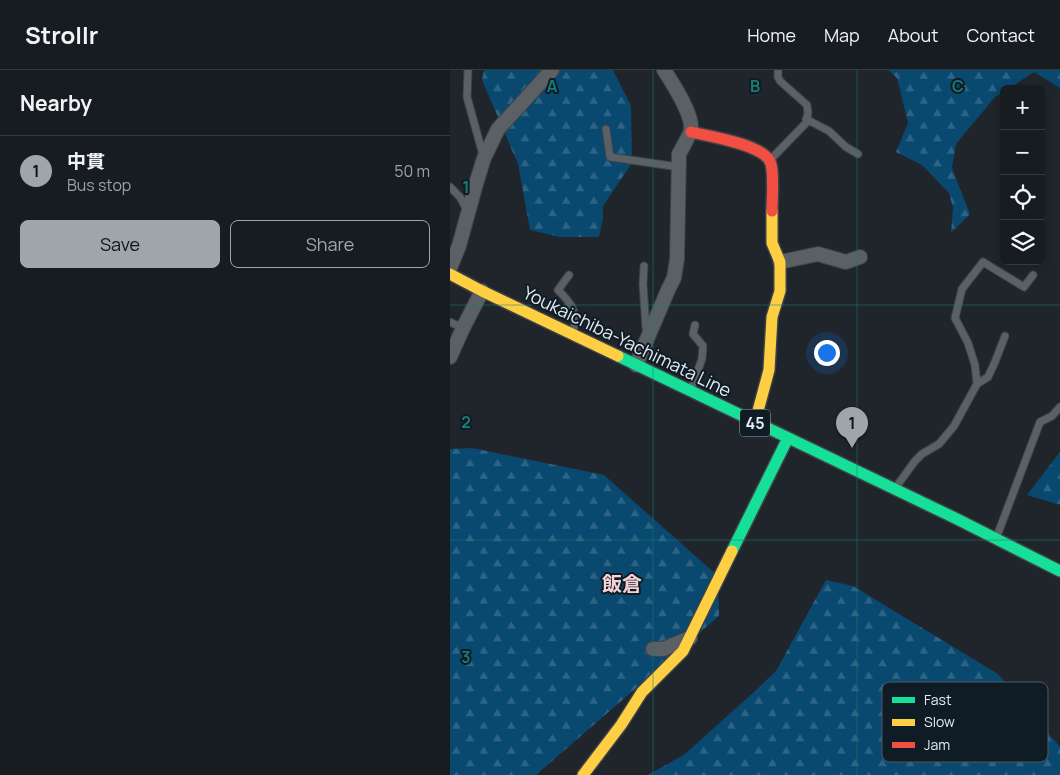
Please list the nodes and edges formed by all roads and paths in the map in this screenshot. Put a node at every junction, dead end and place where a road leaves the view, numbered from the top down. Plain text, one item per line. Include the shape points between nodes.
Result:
1 (468, 70) edge
2 (552, 70) edge
3 (664, 70) edge
4 (778, 70) edge
5 (806, 119) junction
6 (606, 128) dead end
7 (691, 132) junction
8 (858, 154) dead end
9 (484, 158) junction
10 (770, 161) junction
11 (679, 167) junction
12 (450, 187) edge
13 (468, 212) junction
14 (860, 257) dead end
15 (780, 262) junction
16 (644, 266) dead end
17 (450, 268) edge
18 (450, 274) edge
19 (569, 275) dead end
20 (1033, 275) dead end
21 (482, 291) junction
22 (450, 322) edge
23 (695, 325) dead end
24 (463, 328) junction
25 (572, 334) junction
26 (648, 334) junction
27 (1005, 336) dead end
28 (450, 357) edge
29 (636, 365) junction
30 (977, 384) junction
31 (690, 391) junction
32 (1060, 407) edge
33 (755, 422) junction
34 (788, 438) junction
35 (894, 489) junction
36 (996, 539) junction
37 (1060, 571) edge
38 (690, 638) junction
39 (653, 649) dead end
40 (583, 775) edge

1 - 9 lane via 467,97
2 - 9 street via 498,129
3 - 7 street via 687,110
4 - 5 lane via 780,81 807,105
5 - 8 lane via 829,131
5 - 10 lane via 806,123
6 - 11 lane via 610,157
7 - 10 street via 759,151
7 - 11 street via 679,154
9 - 13 street
10 - 15 street via 772,243
11 - 26 street via 674,278
12 - 13 lane
13 - 17 street
14 - 15 street via 846,262 818,254
15 - 33 street via 780,291 772,317 769,370
16 - 26 lane
18 - 21 street, Youkaichiba-Yachimata Line / 45
19 - 25 lane via 558,290 570,302 575,315
20 - 30 lane via 1024,287 983,262 962,289 955,318 968,343
21 - 24 street
21 - 25 street, Youkaichiba-Yachimata Line / 45
22 - 24 lane
23 - 31 lane via 693,334 703,346 702,359
24 - 28 street
25 - 29 street, Youkaichiba-Yachimata Line / 45
26 - 29 street
27 - 30 lane via 988,377
29 - 31 street, Youkaichiba-Yachimata Line / 45
30 - 35 lane via 954,426 939,444 915,461
31 - 33 street, Youkaichiba-Yachimata Line / 45
32 - 36 lane via 1040,422
33 - 34 street, Youkaichiba-Yachimata Line / 45
34 - 35 street, Youkaichiba-Yachimata Line / 45
34 - 38 street
35 - 36 street, Youkaichiba-Yachimata Line / 45
36 - 37 street, Youkaichiba-Yachimata Line / 45
38 - 39 street via 663,649
38 - 40 street via 683,651 642,692

